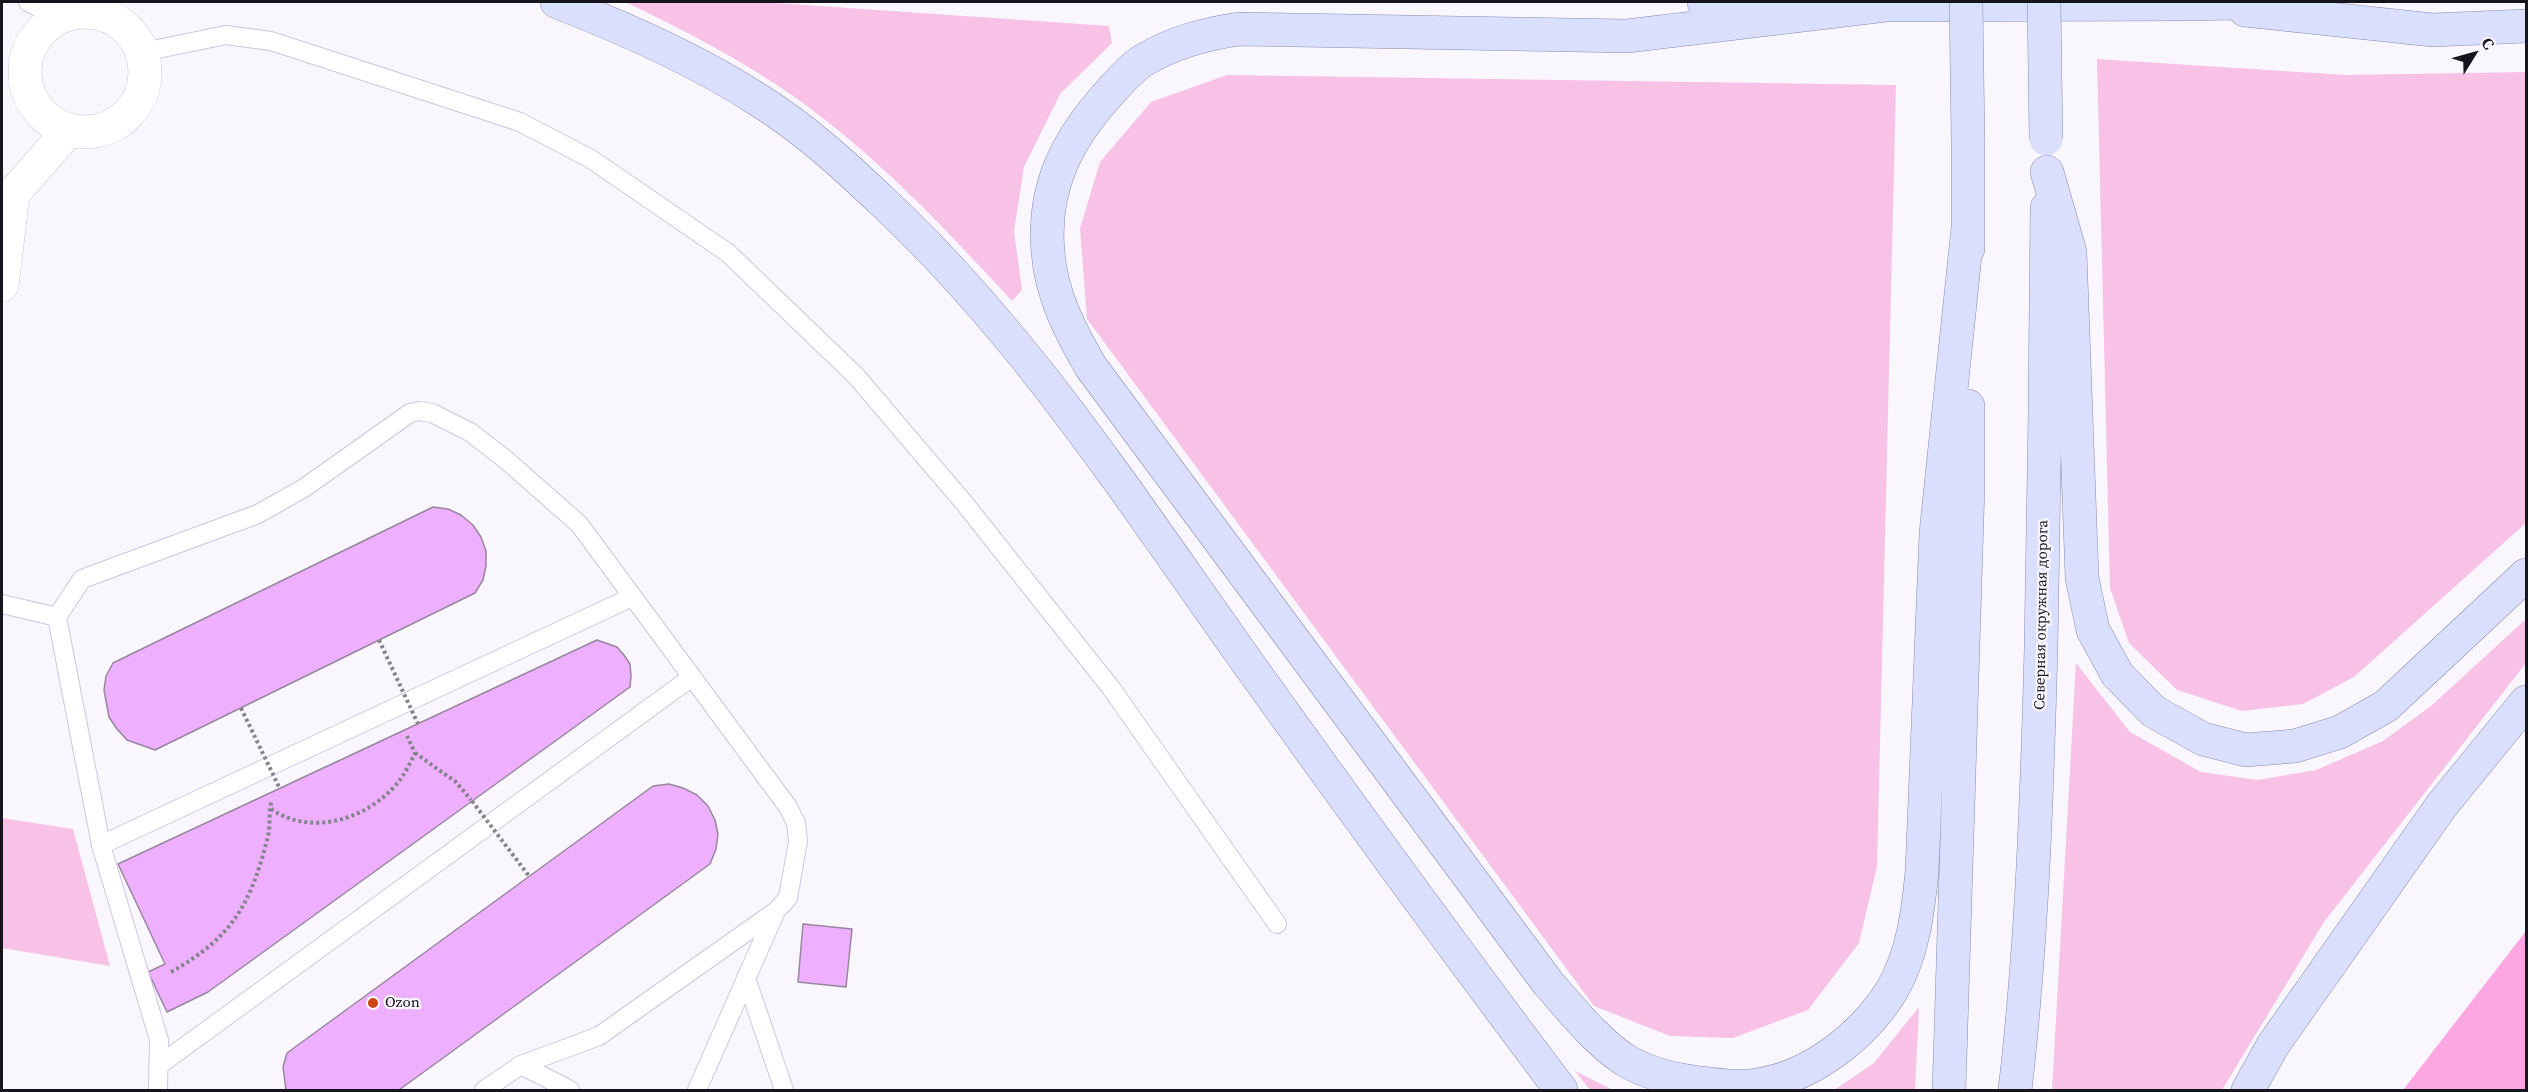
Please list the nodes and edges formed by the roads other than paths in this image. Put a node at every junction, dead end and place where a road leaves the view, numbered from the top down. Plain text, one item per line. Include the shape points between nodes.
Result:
1 (28, 2) edge
2 (557, 2) edge
3 (1704, 2) edge
4 (1966, 2) edge
5 (2044, 2) edge
6 (2270, 2) edge
7 (2193, 4) junction
8 (1886, 5) junction
9 (100, 8) edge
10 (59, 18) junction
11 (2526, 26) edge
12 (142, 52) junction
13 (68, 130) junction
14 (2047, 172) junction
15 (1968, 228) junction
16 (2, 285) edge
17 (2526, 575) edge
18 (632, 597) junction
19 (2, 604) edge
20 (57, 617) junction
21 (692, 677) junction
22 (2526, 702) edge
23 (101, 845) junction
24 (776, 911) junction
25 (1277, 924) dead end
26 (746, 978) junction
27 (520, 1065) junction
28 (158, 1066) junction
29 (158, 1090) edge
30 (484, 1090) edge
31 (570, 1090) edge
32 (697, 1090) edge
33 (784, 1090) edge
34 (1561, 1090) edge
35 (1948, 1090) edge
36 (2015, 1090) edge
37 (2248, 1090) edge

1 - 10 lane
2 - 34 main road via 686,58 761,102 855,176 920,236 1053,389 1337,789
3 - 8 main road
4 - 15 main road, bridge
5 - 14 main road, Северная окружная дорога, bridge
6 - 7 main road
7 - 8 main road
7 - 11 main road via 2433,30
8 - 15 main road via 1627,36 1239,29 1208,33 1175,43 1142,61 1090,114 1071,140 1056,173 1048,252 1056,294 1068,327 1091,367 1548,983 1589,1030 1626,1060 1671,1079 1727,1087 1763,1084 1800,1071 1832,1054 1864,1025 1891,990 1907,958 1918,913 1922,872 1936,533
9 - 10 street
9 - 12 street via 133,35
10 - 13 street via 42,30 30,47 25,68 27,88 36,108 51,122
12 - 13 street via 146,71 135,107 105,129 87,133
12 - 25 lane via 226,35 271,41 520,123 591,159 728,253 856,376 965,504 1111,688
13 - 16 street via 13,194
14 - 17 main road via 2070,252 2082,578 2093,630 2117,674 2153,711 2203,739 2246,750 2295,746 2340,732 2386,706
14 - 36 main road, Северная окружная дорога via 2038,770
15 - 35 main road via 1968,487
18 - 20 lane via 579,524 470,432 432,412 420,411 410,413 304,488 258,514 82,579
18 - 21 lane
18 - 23 lane
19 - 20 lane
20 - 23 lane
21 - 24 lane via 796,823 798,841 788,898
21 - 28 lane
22 - 37 main road via 2442,805 2273,1045
23 - 28 lane via 159,1040
24 - 26 lane
24 - 27 lane via 599,1036
26 - 32 lane
26 - 33 lane
27 - 30 lane
27 - 31 lane
28 - 29 lane

